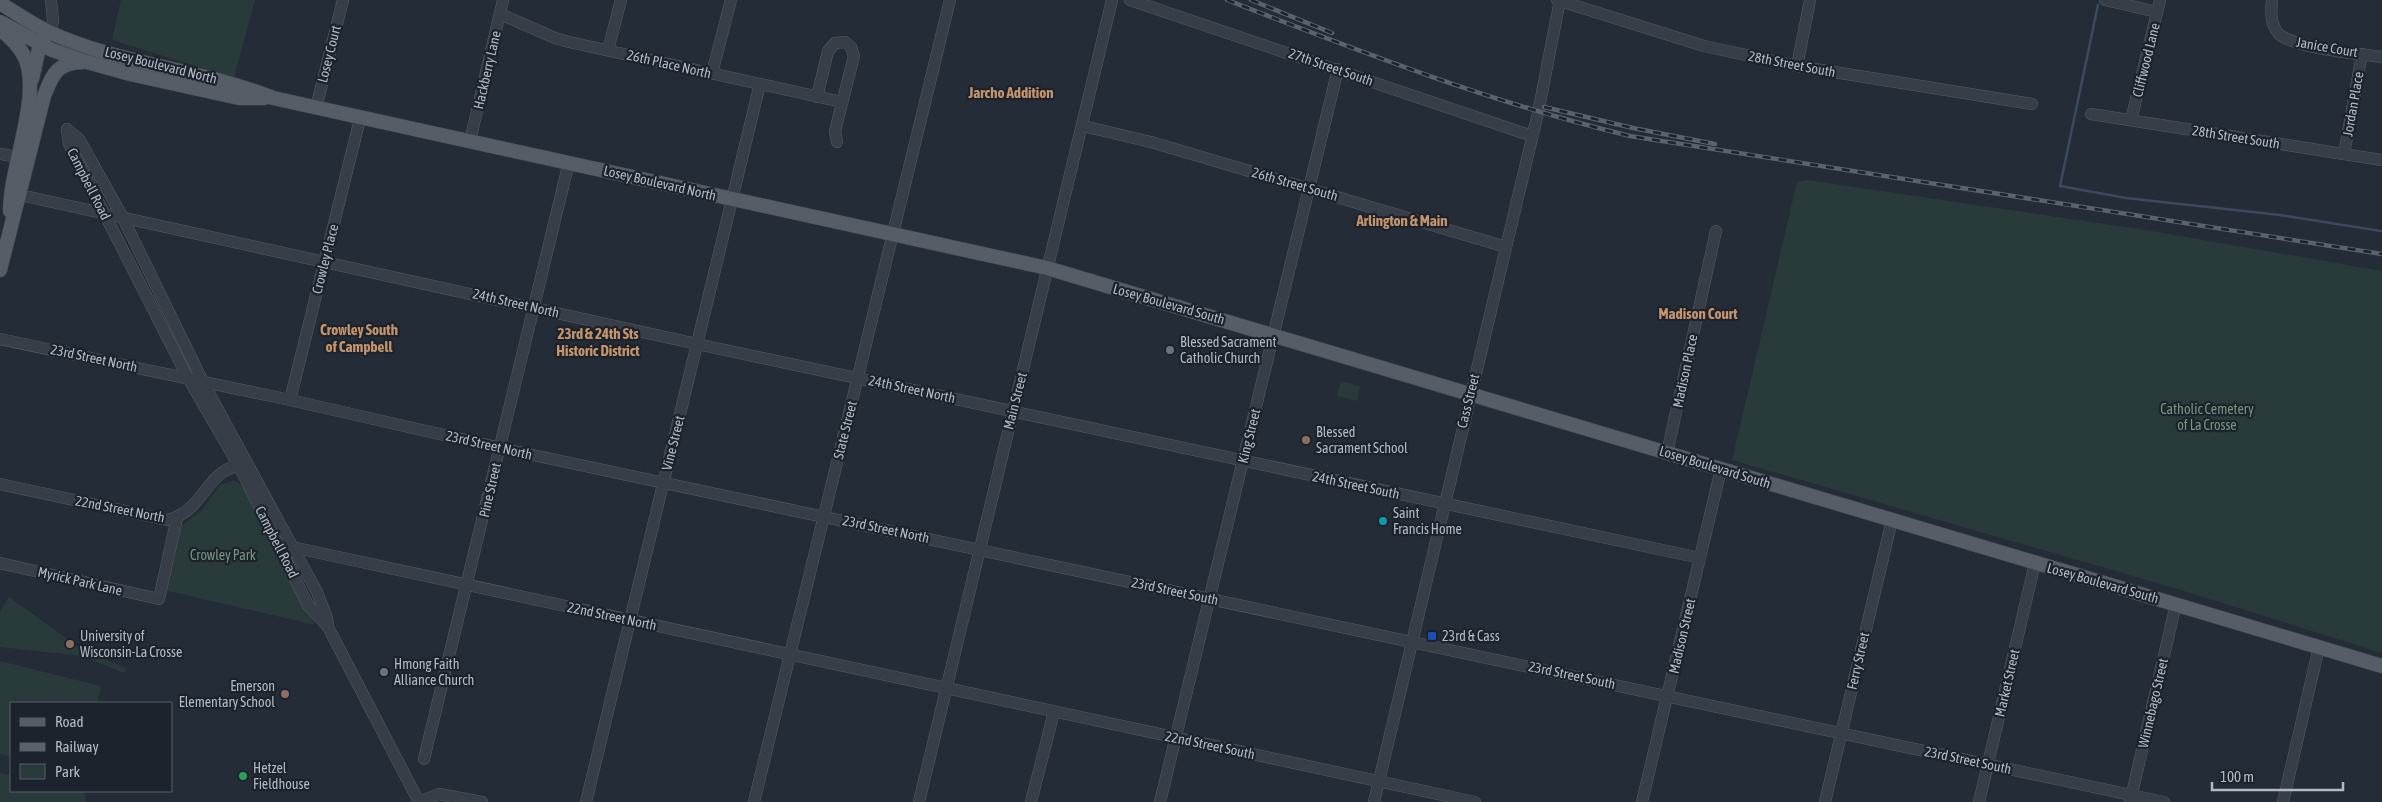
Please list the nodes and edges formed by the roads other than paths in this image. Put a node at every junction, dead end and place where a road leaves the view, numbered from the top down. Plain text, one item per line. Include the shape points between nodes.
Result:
1 (51, 0) edge
2 (343, 0) edge
3 (504, 0) edge
4 (621, 0) edge
5 (730, 0) edge
6 (950, 0) edge
7 (1112, 0) edge
8 (1130, 0) edge
9 (1559, 0) edge
10 (1810, 0) edge
11 (2105, 0) edge
12 (2160, 0) edge
13 (2272, 0) edge
14 (0, 3) edge
15 (2157, 12) junction
16 (500, 14) junction
17 (0, 22) edge
18 (0, 28) edge
19 (50, 32) junction
20 (46, 47) junction
21 (608, 50) junction
22 (2362, 54) junction
23 (2382, 56) edge
24 (87, 62) junction
25 (1797, 66) junction
26 (1338, 69) junction
27 (712, 73) junction
28 (760, 84) junction
29 (30, 87) junction
30 (44, 96) junction
31 (817, 97) junction
32 (273, 98) junction
33 (842, 102) junction
34 (2032, 104) dead end
35 (316, 108) junction
36 (2091, 114) dead end
37 (360, 118) junction
38 (2131, 120) junction
39 (1083, 126) junction
40 (1532, 136) junction
41 (470, 141) junction
42 (837, 142) dead end
43 (0, 154) edge
44 (2344, 154) junction
45 (17, 157) junction
46 (2382, 160) edge
47 (569, 162) junction
48 (1309, 188) junction
49 (20, 195) junction
50 (732, 199) junction
51 (102, 211) junction
52 (122, 216) junction
53 (11, 222) junction
54 (1716, 231) dead end
55 (892, 233) junction
56 (1506, 247) junction
57 (324, 261) junction
58 (1047, 268) junction
59 (0, 270) edge
60 (534, 307) junction
61 (1274, 335) junction
62 (0, 339) edge
63 (697, 344) junction
64 (188, 378) junction
65 (858, 378) junction
66 (203, 382) junction
67 (1470, 393) junction
68 (290, 400) junction
69 (1013, 411) junction
70 (500, 448) junction
71 (1667, 453) junction
72 (1243, 460) junction
73 (245, 466) junction
74 (1721, 469) junction
75 (664, 483) junction
76 (0, 484) edge
77 (1444, 504) junction
78 (824, 516) junction
79 (177, 518) junction
80 (1892, 520) junction
81 (278, 544) junction
82 (292, 547) junction
83 (979, 549) junction
84 (1700, 558) junction
85 (0, 563) edge
86 (2035, 564) junction
87 (467, 584) junction
88 (1210, 598) junction
89 (2176, 604) junction
90 (630, 620) junction
91 (328, 626) junction
92 (1412, 642) junction
93 (2319, 647) junction
94 (790, 655) junction
95 (2382, 666) edge
96 (945, 689) junction
97 (1668, 696) junction
98 (1054, 712) junction
99 (1841, 733) junction
100 (1176, 737) junction
101 (424, 759) dead end
102 (1988, 764) junction
103 (1379, 781) junction
104 (2131, 799) edge
105 (419, 802) edge
106 (482, 802) edge
107 (586, 802) edge
108 (754, 802) edge
109 (919, 802) edge
110 (1031, 802) edge
111 (1160, 802) edge
112 (1374, 802) edge
113 (1475, 802) edge
114 (1642, 802) edge
115 (1825, 802) edge
116 (1979, 802) edge
117 (2164, 802) edge
118 (2283, 802) edge

1 - 19 street
2 - 35 street, Losey Court
3 - 16 street, Hackberry Lane
4 - 21 street
5 - 27 street
6 - 55 street, State Street
7 - 39 street, Main Street
8 - 26 street, 27th Street South
9 - 25 street, 28th Street South via 1704,46
9 - 40 street, Cass Street
10 - 25 street
11 - 15 street
12 - 15 street, Cliffwood Lane
13 - 22 street, Janice Court via 2271,17 2278,33 2292,43
14 - 19 main road, Losey Boulevard North
15 - 38 street, Cliffwood Lane
16 - 21 street, 26th Place North via 555,38
16 - 41 street, Hackberry Lane
17 - 20 main road, Losey Boulevard North
18 - 29 main road via 26,58
19 - 20 main road
19 - 32 main road, Losey Boulevard North via 121,56 242,85
20 - 24 main road, Losey Boulevard North
20 - 29 main road
20 - 30 main road
21 - 27 street, 26th Place North
22 - 23 street, Janice Court
22 - 44 street, Jordan Place
24 - 30 main road via 60,67 51,78
24 - 32 main road, Losey Boulevard North via 239,98
25 - 34 street, 28th Street South
26 - 40 street, 27th Street South
26 - 48 street, King Street
27 - 28 street, 26th Place North
28 - 31 street, 26th Place North
28 - 50 street, Vine Street
29 - 45 main road
30 - 49 main road
31 - 33 street, 26th Place North
31 - 33 street via 828,51 840,41 849,45 854,56
32 - 35 main road, Losey Boulevard North
33 - 42 street via 835,131
35 - 37 main road, Losey Boulevard North
36 - 38 street, 28th Street South
37 - 41 main road, Losey Boulevard North
37 - 57 street, Crowley Place
38 - 44 street, 28th Street South
39 - 48 street, 26th Street South via 1151,142
39 - 58 street, Main Street
40 - 56 street, Cass Street
41 - 47 main road, Losey Boulevard North
43 - 45 street
44 - 46 street, 28th Street South
45 - 53 main road via 10,193
47 - 50 main road, Losey Boulevard North
47 - 60 street, Pine Street
48 - 56 street, 26th Street South
48 - 61 street, King Street
49 - 51 street, 24th Street North
49 - 53 main road
50 - 55 main road, Losey Boulevard North
50 - 63 street, Vine Street
51 - 52 street, 24th Street North
51 - 52 street, Campbell Road via 69,144 67,129 79,139
51 - 64 street, Campbell Road
52 - 57 street, 24th Street North
52 - 66 street, Campbell Road
53 - 59 main road
54 - 71 street, Madison Place
55 - 58 main road, Losey Boulevard North
55 - 65 street, State Street
56 - 67 street, Cass Street
57 - 60 street, 24th Street North
57 - 68 street, Crowley Place
58 - 61 main road, Losey Boulevard South
58 - 69 street, Main Street
60 - 63 street, 24th Street North
60 - 70 street, Pine Street
61 - 67 main road, Losey Boulevard South
61 - 72 street, King Street
62 - 64 street, 23rd Street North
63 - 65 street, 24th Street North
63 - 75 street, Vine Street
64 - 66 street, 23rd Street North
64 - 73 street, Campbell Road
65 - 69 street, 24th Street North
65 - 78 street, State Street
66 - 68 street, 23rd Street North
66 - 73 street, Campbell Road
67 - 71 main road, Losey Boulevard South
67 - 77 street, Cass Street
68 - 70 street, 23rd Street North
69 - 72 street, 24th Street South
69 - 83 street, Main Street
70 - 75 street, 23rd Street North
70 - 87 street, Pine Street
71 - 74 main road, Losey Boulevard South
72 - 77 street, 24th Street South
72 - 88 street, King Street
73 - 79 street, 22nd Street North via 221,473 192,508
73 - 81 street, Campbell Road
73 - 82 street, Campbell Road
74 - 80 main road, Losey Boulevard South
74 - 84 street, Madison Street
75 - 78 street, 23rd Street North
75 - 90 street, Vine Street
76 - 79 street, 22nd Street North via 155,519
77 - 84 street, 24th Street South
77 - 92 street, Cass Street
78 - 83 street, 23rd Street North
78 - 94 street, State Street
79 - 85 street, Myrick Park Lane via 159,599
80 - 86 main road, Losey Boulevard South
80 - 99 street, Ferry Street
81 - 82 street, 22nd Street North
81 - 91 street, Campbell Road via 308,605
82 - 87 street, 22nd Street North
82 - 91 street, Campbell Road via 324,608
83 - 88 street, 23rd Street South
83 - 96 street, Main Street
84 - 97 street, Madison Street
86 - 89 main road, Losey Boulevard South
86 - 102 street, Market Street
87 - 90 street, 22nd Street North
87 - 101 street, Pine Street
88 - 92 street, 23rd Street South
88 - 100 street, King Street
89 - 93 main road, Losey Boulevard South
89 - 104 street, Winnebago Street
90 - 94 street, 22nd Street North
90 - 107 street, Vine Street
91 - 105 street, Campbell Road
92 - 97 street, 23rd Street South
92 - 103 street, Cass Street
93 - 95 main road, Losey Boulevard South
93 - 118 street
94 - 96 street, 22nd Street North
94 - 108 street, State Street
96 - 98 street, 22nd Street South
96 - 109 street, Main Street
97 - 99 street, 23rd Street South
97 - 114 street, Madison Street
98 - 100 street, 22nd Street South
98 - 110 street
99 - 102 street, 23rd Street South
99 - 115 street, Ferry Street
100 - 103 street, 22nd Street South
100 - 111 street, King Street
102 - 104 street, 23rd Street South
102 - 116 street, Market Street
103 - 112 street, Cass Street
103 - 113 street, 22nd Street South
104 - 117 street, 23rd Street South
105 - 106 street via 439,794

